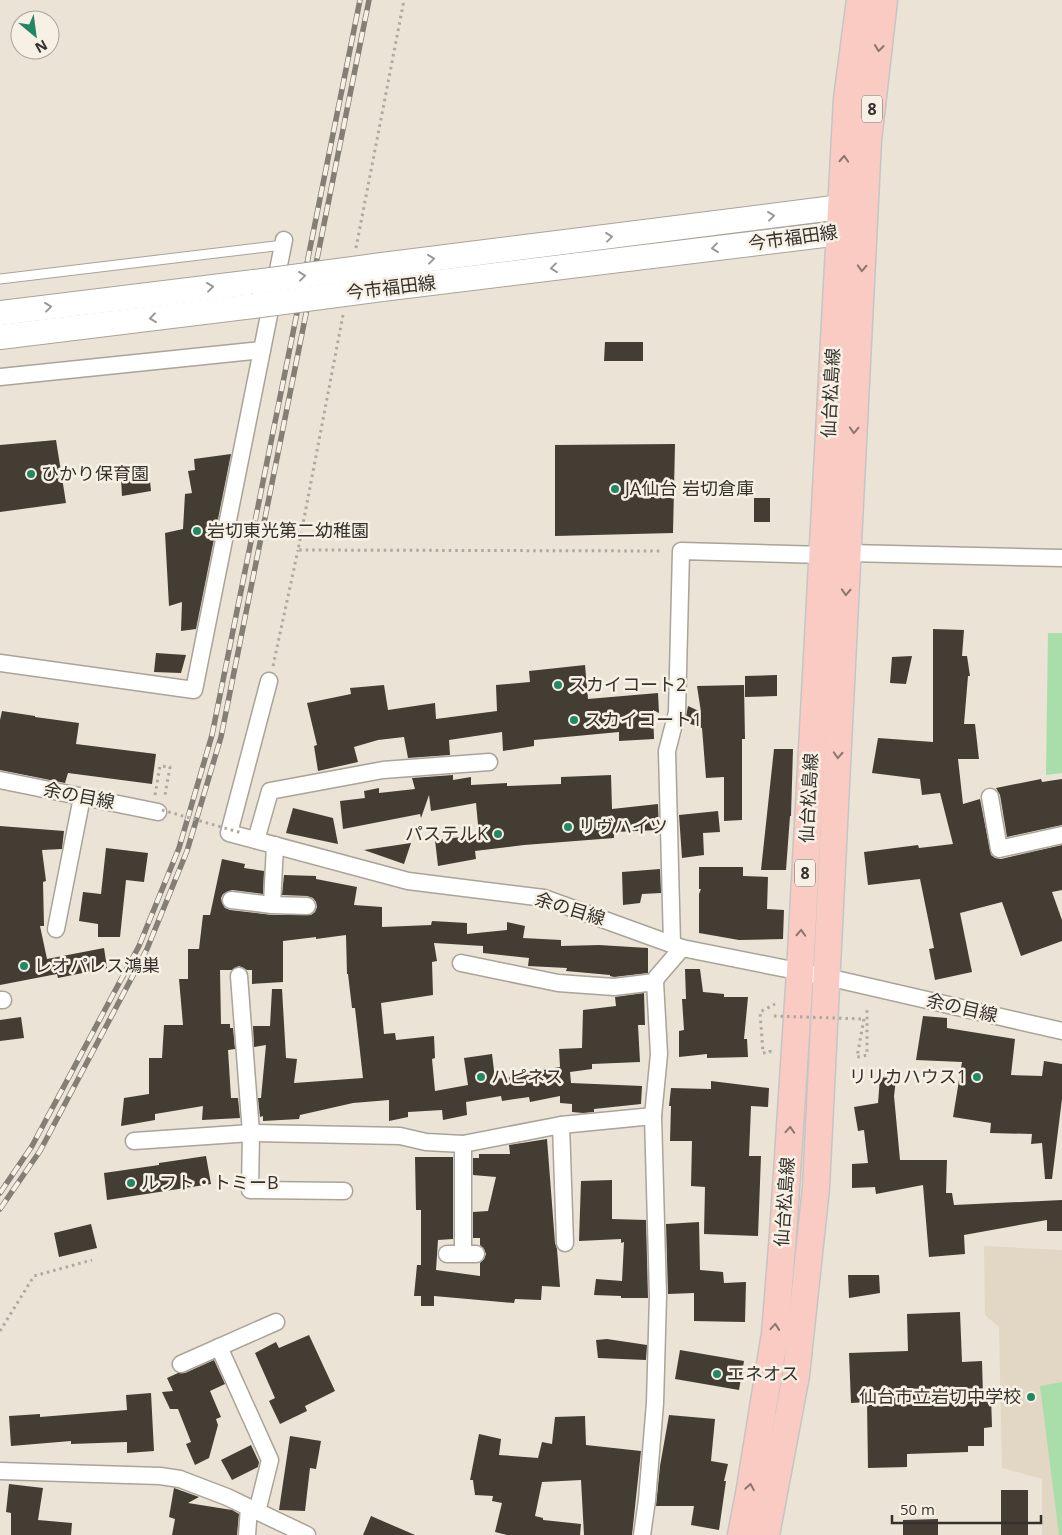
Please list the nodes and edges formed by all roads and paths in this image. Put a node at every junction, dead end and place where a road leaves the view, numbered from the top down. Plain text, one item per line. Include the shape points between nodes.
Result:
1 (404, 0) edge
2 (860, 0) edge
3 (884, 0) edge
4 (853, 213) junction
5 (840, 233) junction
6 (284, 242) joint
7 (354, 257) dead end
8 (0, 278) edge
9 (345, 306) dead end
10 (0, 313) edge
11 (0, 337) edge
12 (262, 350) junction
13 (0, 377) edge
14 (298, 550) junction
15 (681, 551) junction
16 (848, 553) junction
17 (823, 555) junction
18 (1062, 558) edge
19 (0, 663) edge
20 (269, 681) joint
21 (489, 762) dead end
22 (0, 780) edge
23 (82, 797) junction
24 (990, 797) dead end
25 (155, 811) joint
26 (1062, 835) edge
27 (249, 836) junction
28 (275, 845) junction
29 (231, 900) dead end
30 (272, 905) junction
31 (306, 906) dead end
32 (56, 929) dead end
33 (677, 946) junction
34 (461, 962) dead end
35 (800, 972) junction
36 (239, 976) dead end
37 (827, 977) junction
38 (656, 982) junction
39 (782, 1000) dead end
40 (867, 1010) dead end
41 (773, 1025) dead end
42 (1062, 1031) edge
43 (771, 1043) dead end
44 (653, 1116) junction
45 (561, 1125) junction
46 (251, 1133) junction
47 (134, 1141) dead end
48 (463, 1144) junction
49 (344, 1191) dead end
50 (565, 1243) dead end
51 (462, 1254) dead end
52 (92, 1260) dead end
53 (276, 1322) dead end
54 (0, 1331) edge
55 (219, 1347) junction
56 (181, 1364) dead end
57 (0, 1471) edge
58 (253, 1510) junction
59 (247, 1535) edge
60 (307, 1535) edge
61 (642, 1535) edge
62 (741, 1535) edge
63 (766, 1535) edge

1 - 7 path
4 -> 2 main road, 8 via 848,84
3 -> 4 main road, 8 via 868,140
4 - 5 main road, 仙台松島線 / 8
10 -> 4 main road, 今市福田線, bridge via 382,265
4 -> 16 main road, 仙台松島線 / 8
5 -> 11 main road, 今市福田線, bridge
5 - 17 main road, 仙台松島線 / 8
6 - 8 lane
6 - 12 street
9 - 14 path
12 - 13 street
12 - 19 street via 194,690
14 - 15 path
14 - 20 path
15 - 17 street
15 - 33 street via 677,712 667,751
16 - 18 street
16 -> 37 main road, 仙台松島線 / 8
35 -> 17 main road, 仙台松島線 / 8
20 - 27 street, 余の目線 via 229,833
21 - 27 street via 383,770 270,790
22 - 23 street, 余の目線
23 - 25 street, 余の目線
23 - 32 street
24 - 26 street via 999,848
25 - 27 path, bridge via 160,766 170,767 162,810
27 - 28 street, 余の目線
28 - 30 street
28 - 33 street, 余の目線 via 408,881 544,898
29 - 30 street
30 - 31 street
33 - 35 street, 余の目線
33 - 38 street
34 - 38 street via 558,983 614,987
35 - 37 street, 余の目線
62 -> 35 main road, 仙台松島線 / 8 via 775,1334
36 - 46 street
37 - 42 street, 余の目線
37 - 63 main road, 仙台松島線 / 8 via 815,1198 796,1375
38 - 44 street via 659,1054
39 - 43 path via 760,1012 763,1053 770,1052
40 - 41 path, bridge via 867,1055 857,1057 864,1019 774,1016
44 - 45 street
44 - 61 street via 657,1335 655,1402
45 - 48 street
45 - 50 street
46 - 47 street
46 - 48 street via 400,1136 426,1142
46 - 49 street via 250,1190
48 - 51 street
52 - 54 path via 34,1276
53 - 55 street
55 - 56 street
55 - 58 street via 270,1460
57 - 58 street via 180,1479
58 - 59 street
58 - 60 street

